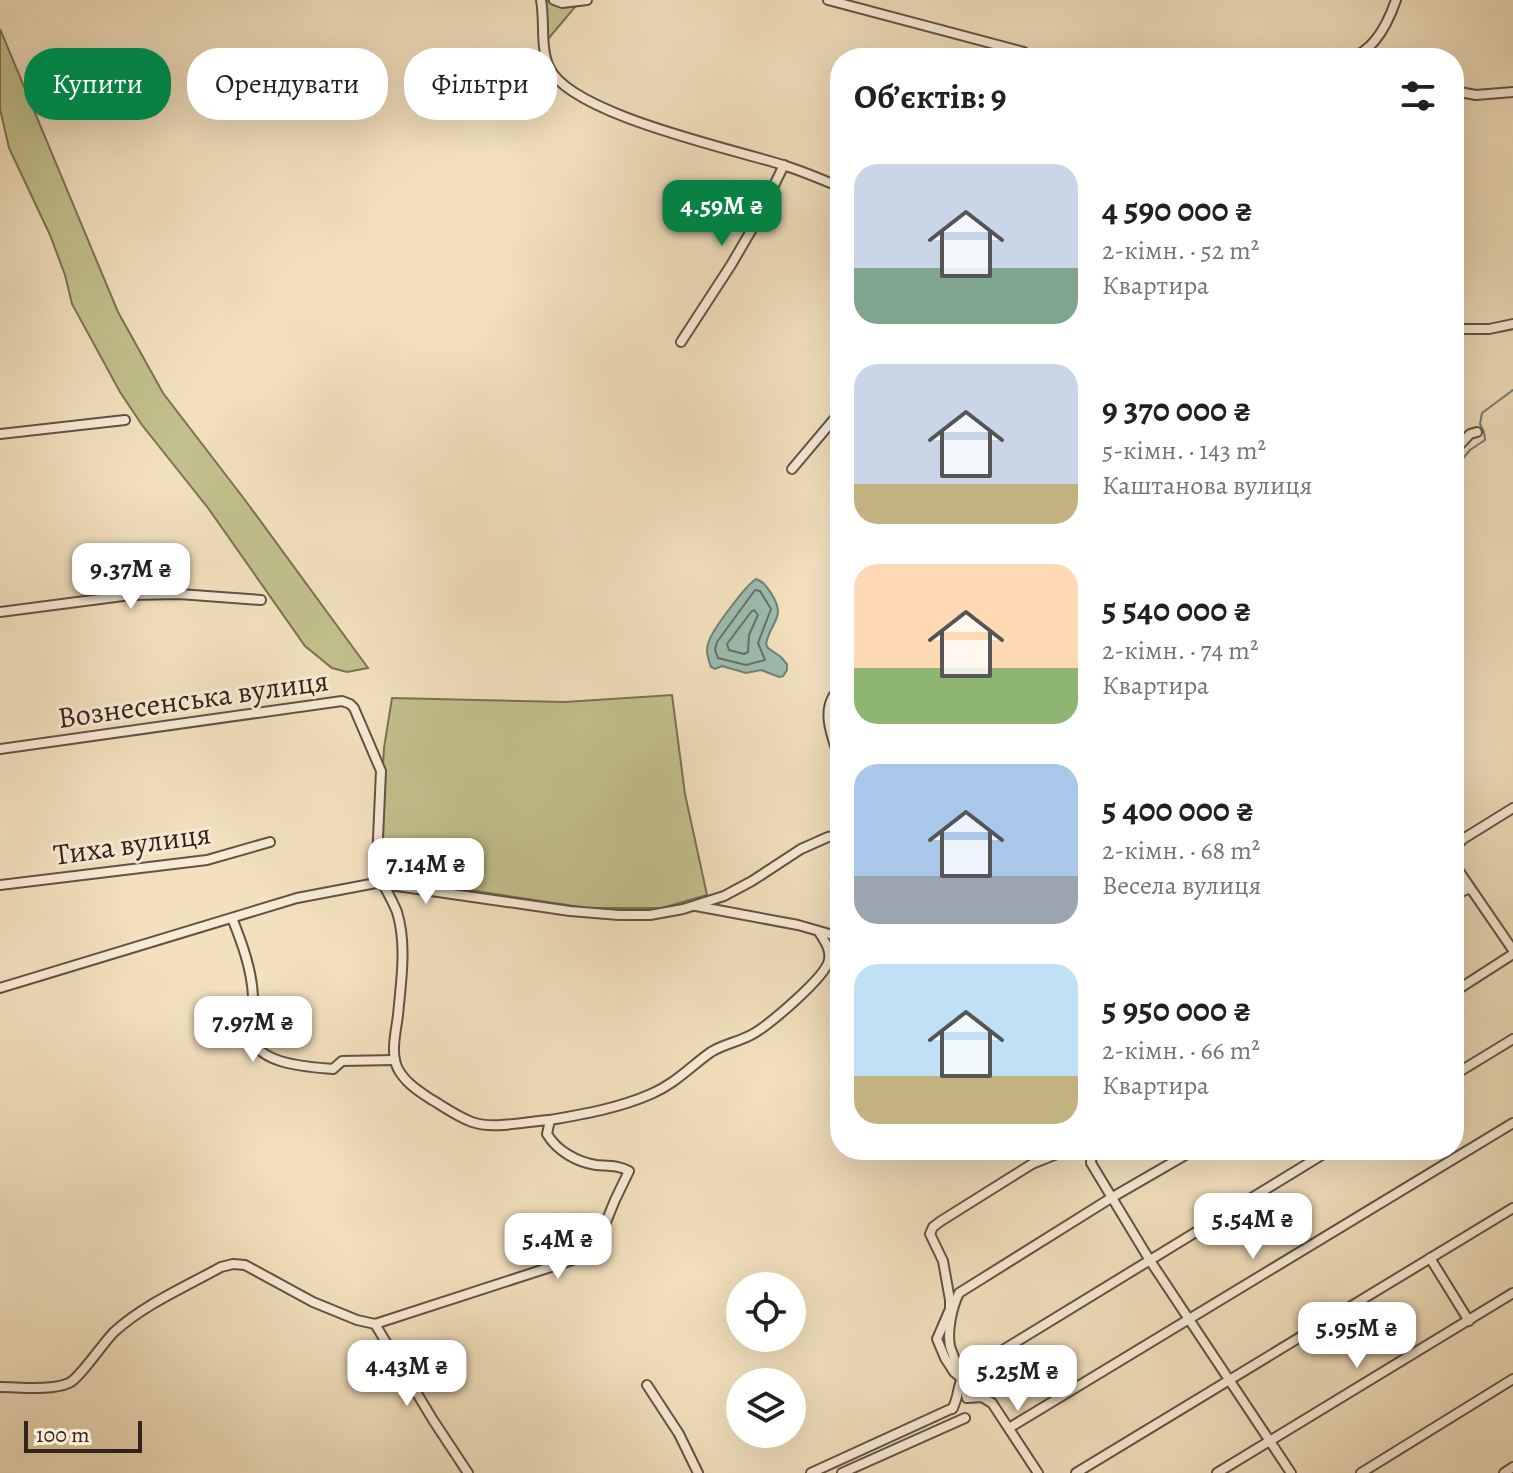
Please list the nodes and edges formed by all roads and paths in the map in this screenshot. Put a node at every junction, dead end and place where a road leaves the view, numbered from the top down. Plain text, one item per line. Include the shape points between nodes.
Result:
1 (541, 0) edge
2 (554, 0) edge
3 (587, 0) edge
4 (828, 0) edge
5 (876, 0) edge
6 (1396, 0) edge
7 (872, 12) junction
8 (1009, 48) edge
9 (1370, 48) edge
10 (1513, 92) edge
11 (1464, 93) edge
12 (784, 165) junction
13 (830, 183) edge
14 (1513, 324) edge
15 (1464, 329) edge
16 (681, 342) dead end
17 (125, 420) dead end
18 (830, 424) edge
19 (1477, 432) dead end
20 (0, 434) edge
21 (1464, 440) edge
22 (792, 469) dead end
23 (261, 600) dead end
24 (0, 612) edge
25 (830, 703) edge
26 (830, 727) edge
27 (0, 749) edge
28 (1513, 808) edge
29 (830, 837) edge
30 (1464, 838) edge
31 (270, 842) dead end
32 (1464, 879) edge
33 (380, 884) junction
34 (0, 885) edge
35 (1470, 888) junction
36 (1464, 891) edge
37 (695, 906) junction
38 (232, 918) junction
39 (819, 932) junction
40 (830, 935) edge
41 (1513, 952) edge
42 (830, 963) edge
43 (827, 966) junction
44 (1464, 985) edge
45 (0, 988) edge
46 (1513, 1039) edge
47 (395, 1060) junction
48 (1464, 1069) edge
49 (550, 1120) junction
50 (1513, 1123) edge
51 (1464, 1153) edge
52 (1042, 1160) edge
53 (1091, 1160) edge
54 (1177, 1160) edge
55 (1313, 1160) edge
56 (1452, 1160) edge
57 (1111, 1198) junction
58 (1513, 1208) edge
59 (1430, 1258) junction
60 (1149, 1259) junction
61 (1513, 1293) edge
62 (1189, 1319) junction
63 (1469, 1321) junction
64 (375, 1324) junction
65 (961, 1378) junction
66 (1229, 1379) junction
67 (1511, 1384) edge
68 (647, 1385) dead end
69 (0, 1387) edge
70 (967, 1398) junction
71 (952, 1409) junction
72 (965, 1418) dead end
73 (1009, 1428) junction
74 (1271, 1441) junction
75 (1513, 1467) edge
76 (468, 1473) edge
77 (698, 1473) edge
78 (811, 1473) edge
79 (842, 1473) edge
80 (1038, 1473) edge
81 (1076, 1473) edge
82 (1217, 1473) edge
83 (1291, 1473) edge
84 (1361, 1473) edge
85 (1504, 1473) edge

1 - 12 street via 549,67 568,89 647,124
2 - 3 street
4 - 7 street
5 - 7 street
6 - 9 street
7 - 8 street
10 - 11 street
12 - 13 street
12 - 16 street via 755,224
14 - 15 street
17 - 20 street
18 - 22 street
19 - 21 street
23 - 24 street via 131,595
25 - 26 street
27 - 33 street, Вознесенська вулиця via 342,701 354,708 381,771
28 - 30 street
29 - 37 street via 724,896
31 - 34 street, Тиха вулиця via 207,860
32 - 35 street
33 - 37 street via 619,915
33 - 38 street via 297,898
33 - 47 street via 401,931
35 - 36 street
35 - 41 street
37 - 39 street
38 - 45 street
38 - 47 street via 251,982 255,1045 294,1065 333,1069 342,1061
39 - 40 street
39 - 43 street via 828,947
41 - 44 street
42 - 43 street
43 - 49 street via 763,1027 723,1045 675,1081 615,1107
46 - 48 street
47 - 49 street via 406,1081 475,1123
49 - 64 street via 547,1134 569,1156 629,1171 591,1254
50 - 51 street
52 - 65 street via 933,1227 930,1234 943,1261 950,1300 937,1339
53 - 57 street
54 - 57 street
55 - 60 street
56 - 62 street
57 - 60 street
57 - 65 street via 959,1293 950,1336
58 - 59 street
59 - 63 street
59 - 66 street
60 - 62 street
60 - 65 street
61 - 63 street
62 - 66 street
62 - 73 street
63 - 74 street
64 - 69 street via 336,1313 245,1265 233,1264 131,1319 74,1381
64 - 76 street
65 - 70 street
65 - 71 street
66 - 74 street
66 - 81 street
67 - 84 street
68 - 77 street
70 - 71 street
70 - 73 street via 992,1403
71 - 78 street
72 - 79 street
73 - 80 street
74 - 82 street
74 - 83 street
75 - 85 street

